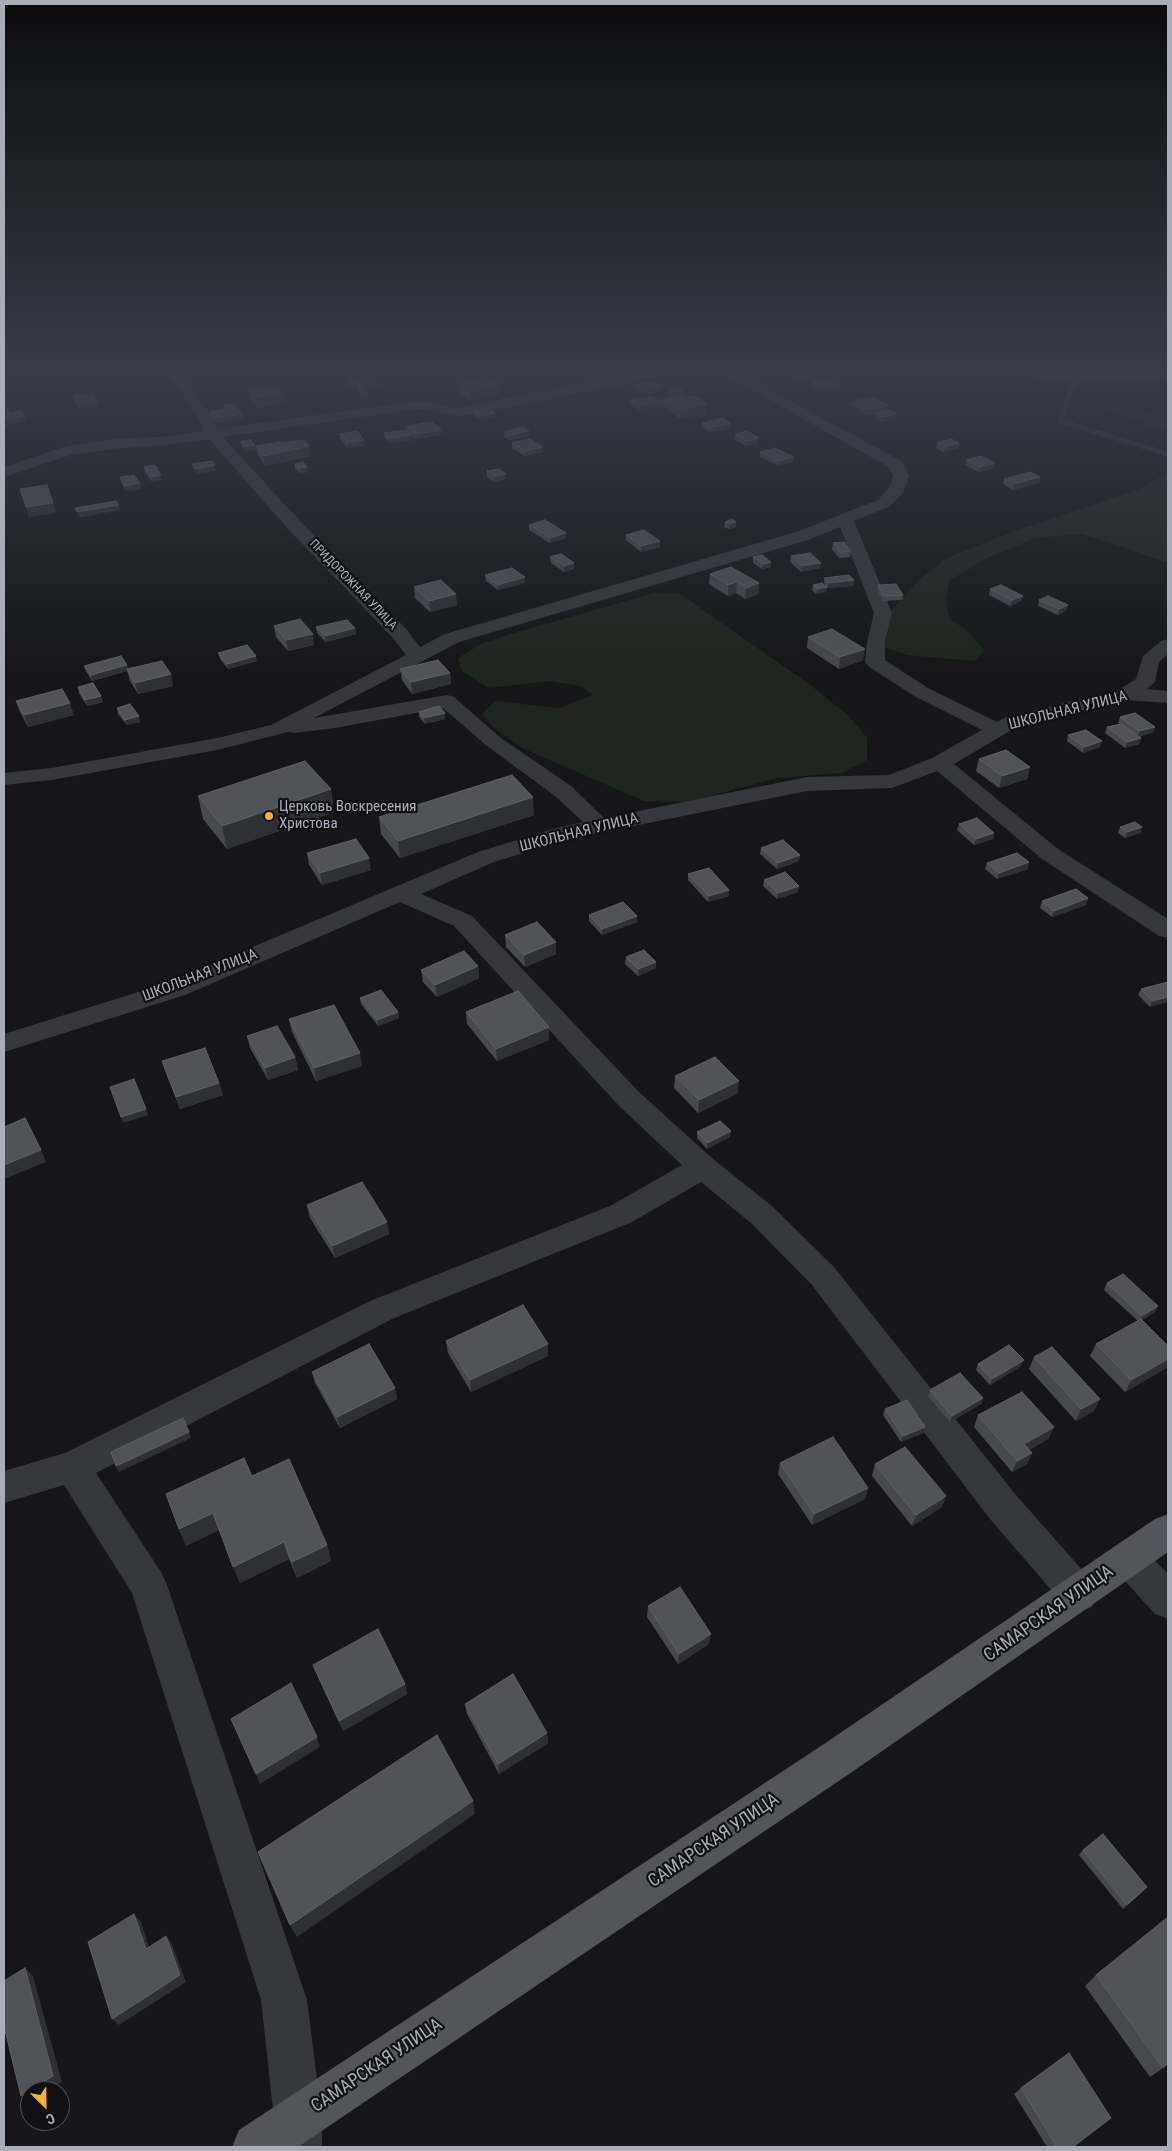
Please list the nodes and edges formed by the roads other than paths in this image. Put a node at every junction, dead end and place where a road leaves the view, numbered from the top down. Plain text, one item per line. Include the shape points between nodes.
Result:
1 (248, 474) edge
2 (900, 474) edge
3 (845, 519) junction
4 (1168, 645) edge
5 (417, 657) junction
6 (1125, 694) junction
7 (1168, 697) edge
8 (278, 728) junction
9 (998, 730) junction
10 (940, 764) junction
11 (4, 779) edge
12 (599, 826) junction
13 (399, 893) junction
14 (1168, 930) edge
15 (4, 1043) edge
16 (703, 1167) junction
17 (72, 1467) junction
18 (4, 1487) edge
19 (1168, 1531) edge
20 (1128, 1558) junction
21 (1079, 1594) junction
22 (1168, 1601) edge
23 (298, 2133) edge
24 (256, 2147) edge

1 - 5 street, ПРИДОРОЖНАЯ УЛИЦА via 400,634
2 - 3 street via 897,490 884,503
3 - 5 street via 802,536 452,638
3 - 9 street via 883,613 876,642 876,662 921,692
4 - 6 street via 1150,660 1146,682
5 - 8 street
6 - 7 street, ШКОЛЬНАЯ УЛИЦА
6 - 9 street, ШКОЛЬНАЯ УЛИЦА via 1012,721
8 - 11 street via 218,744 52,774
8 - 12 street via 335,722 447,701 494,742 563,791
9 - 10 street, ШКОЛЬНАЯ УЛИЦА
10 - 12 street, ШКОЛЬНАЯ УЛИЦА via 892,781 807,784
10 - 14 street via 1050,854
12 - 13 street, ШКОЛЬНАЯ УЛИЦА via 486,857
13 - 15 street, ШКОЛЬНАЯ УЛИЦА via 176,989
13 - 16 street via 463,921 629,1099
16 - 17 street via 621,1214 381,1310
16 - 21 street via 762,1215 823,1276 1002,1508
17 - 18 street
17 - 23 street via 148,1585 284,2000
19 - 20 main road, САМАРСКАЯ УЛИЦА
20 - 21 main road, САМАРСКАЯ УЛИЦА
20 - 22 street
21 - 23 main road, САМАРСКАЯ УЛИЦА
23 - 24 main road, САМАРСКАЯ УЛИЦА

